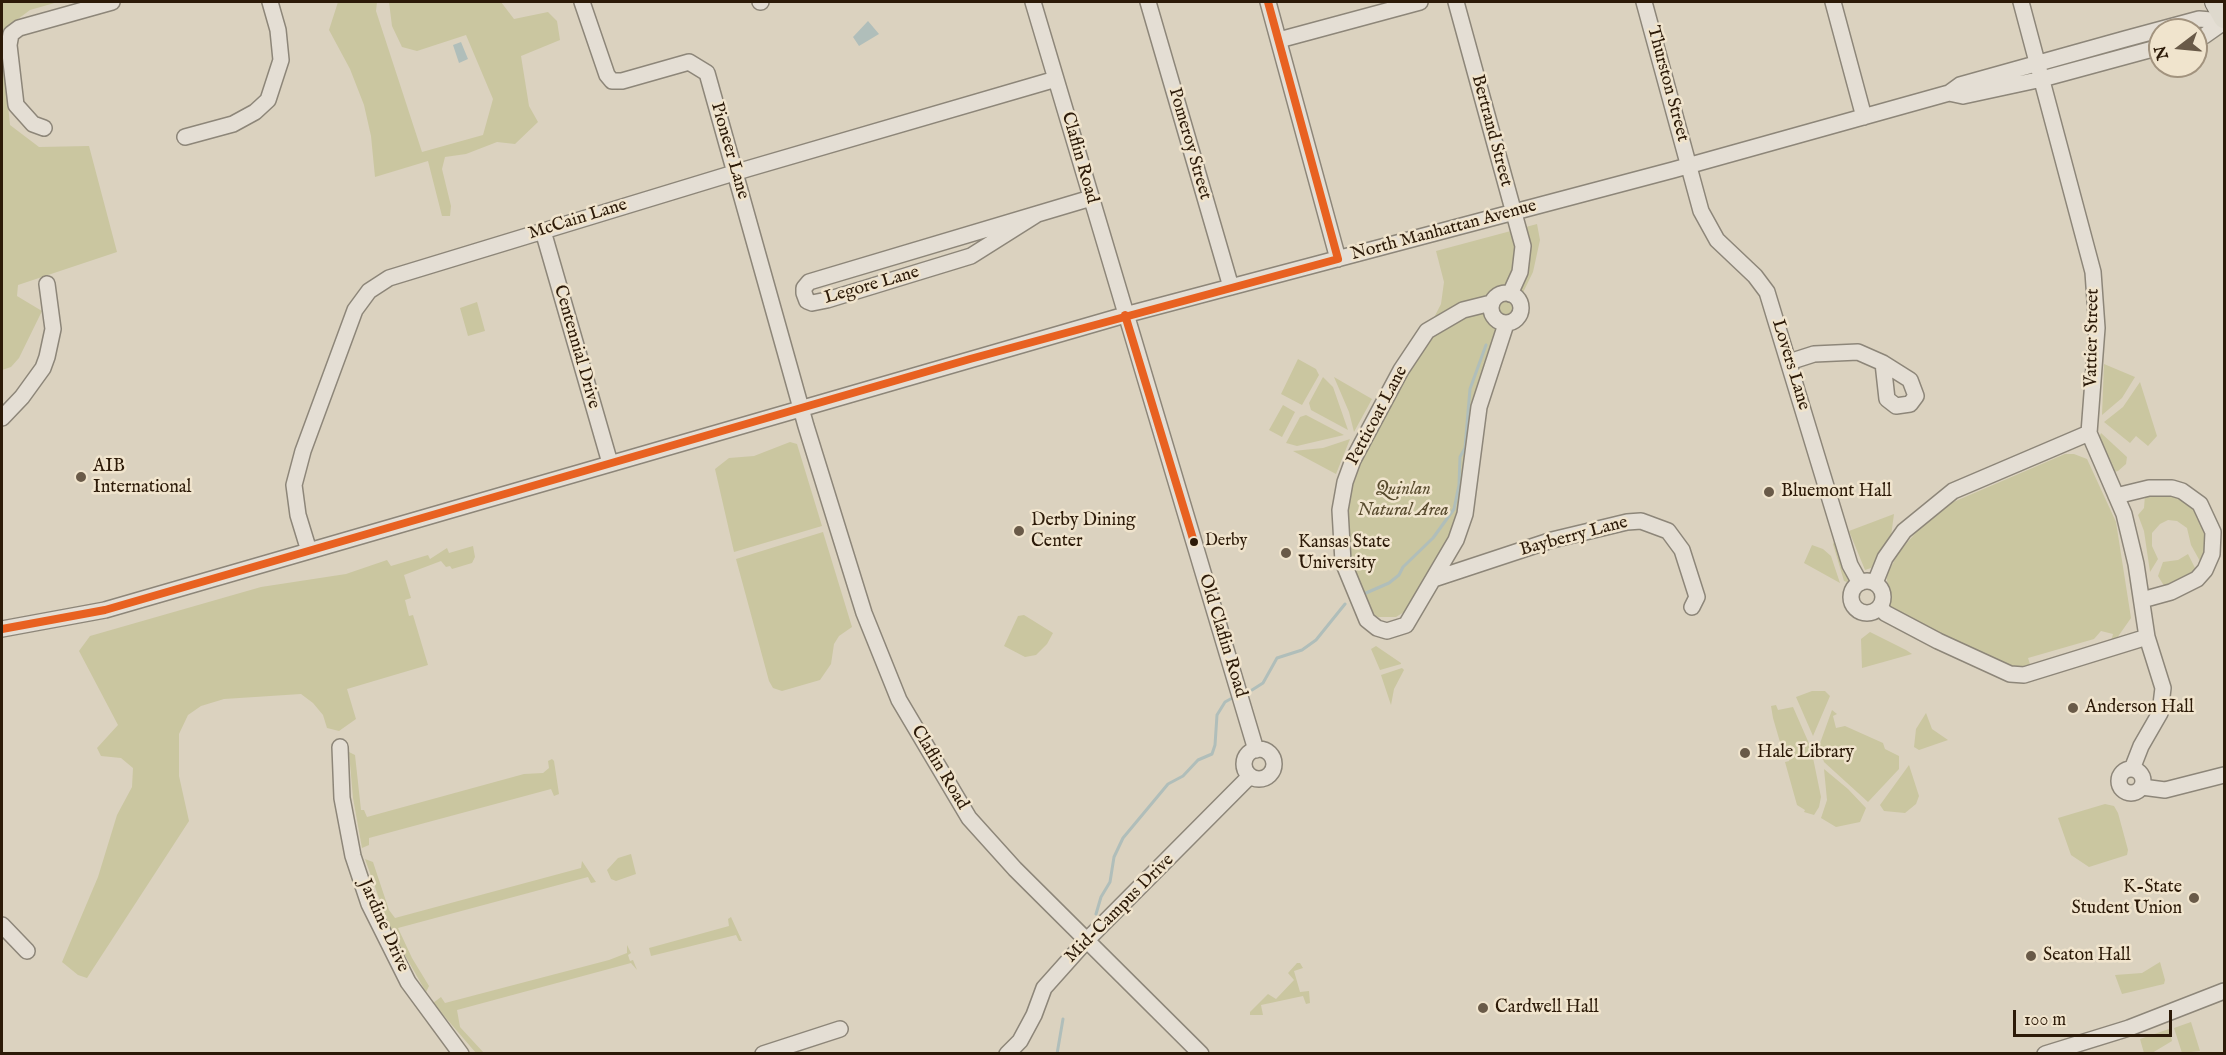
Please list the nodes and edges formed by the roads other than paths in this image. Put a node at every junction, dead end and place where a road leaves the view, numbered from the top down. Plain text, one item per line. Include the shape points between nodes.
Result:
1 (112, 2) edge
2 (270, 2) edge
3 (582, 2) edge
4 (1033, 2) edge
5 (1148, 2) edge
6 (1268, 2) edge
7 (1420, 2) edge
8 (1456, 2) edge
9 (1644, 2) edge
10 (1833, 2) edge
11 (2021, 2) edge
12 (2215, 2) edge
13 (2224, 20) edge
14 (2208, 33) edge
15 (1278, 40) junction
16 (2148, 50) edge
17 (2038, 64) junction
18 (1056, 79) junction
19 (2042, 79) junction
20 (1949, 93) junction
21 (1864, 117) junction
22 (44, 128) dead end
23 (186, 137) dead end
24 (1689, 166) junction
25 (735, 172) junction
26 (1091, 198) junction
27 (1513, 212) junction
28 (1036, 215) junction
29 (543, 231) junction
30 (1338, 259) junction
31 (47, 284) dead end
32 (1231, 287) junction
33 (1510, 294) junction
34 (1491, 303) junction
35 (1125, 315) junction
36 (1506, 324) junction
37 (1789, 362) junction
38 (1883, 363) dead end
39 (801, 407) junction
40 (2, 418) edge
41 (2089, 434) junction
42 (610, 463) junction
43 (2116, 496) junction
44 (309, 551) junction
45 (1434, 579) junction
46 (1867, 583) junction
47 (2142, 600) junction
48 (1880, 606) junction
49 (1692, 607) dead end
50 (2, 629) edge
51 (2147, 637) junction
52 (340, 747) dead end
53 (1256, 750) junction
54 (2224, 775) edge
55 (1250, 776) junction
56 (2, 925) edge
57 (1086, 941) junction
58 (27, 951) dead end
59 (2224, 991) edge
60 (840, 1029) dead end
61 (461, 1053) edge
62 (763, 1053) edge
63 (1007, 1053) edge
64 (1201, 1053) edge
65 (2045, 1053) edge

1 - 22 street via 19,28 11,34 16,105 33,124
2 - 23 street via 281,60 268,100 233,124
3 - 25 street, Pioneer Lane via 612,81 689,62 707,73
4 - 18 street, Claflin Road
5 - 32 street, Pomeroy Street
6 - 15 street
7 - 15 street
8 - 27 street, Bertrand Street
9 - 24 street, Thurston Street
10 - 21 street
11 - 17 street, Vattier Street
12 - 13 main road
13 - 14 street
13 - 17 street, North Manhattan Avenue via 2199,19
15 - 30 street
16 - 19 street, North Manhattan Avenue
17 - 19 street, Vattier Street
17 - 20 street, North Manhattan Avenue via 1960,85
18 - 25 street, McCain Lane
18 - 26 street, Claflin Road
19 - 20 street, North Manhattan Avenue via 1963,96
19 - 41 street, Vattier Street via 2093,272 2097,328
20 - 21 street, North Manhattan Avenue
21 - 24 street, North Manhattan Avenue
24 - 27 street, North Manhattan Avenue
24 - 37 street, Lovers Lane via 1704,219 1717,240 1767,292
25 - 29 street, McCain Lane
25 - 39 street, Pioneer Lane
26 - 28 street, Legore Lane
26 - 35 street, Claflin Road
27 - 30 street, North Manhattan Avenue
27 - 33 street, Bertrand Street via 1523,246 1520,272
28 - 28 street, Legore Lane via 809,282 804,288 807,301 827,300 971,256
29 - 42 street, Centennial Drive
29 - 44 street, McCain Lane via 389,278 369,291 355,310 294,485
30 - 32 street, North Manhattan Avenue
31 - 40 street via 53,329 47,357 22,397
32 - 35 street, North Manhattan Avenue
33 - 34 street via 1497,295
33 - 36 street via 1520,302 1521,312 1515,321
34 - 36 street via 1494,318
34 - 45 street, Petticoat Lane via 1463,310 1427,331 1401,370 1345,482 1340,510 1343,562 1367,620 1387,631 1406,625
35 - 39 street, North Manhattan Avenue
35 - 53 street, Old Claflin Road
36 - 45 street via 1479,407 1465,514 1456,540
37 - 38 street via 1837,351 1858,352
37 - 46 street, Lovers Lane via 1850,565
39 - 42 street, North Manhattan Avenue
39 - 57 street, Claflin Road via 864,613 899,700 969,818
41 - 43 street, Vattier Street
41 - 46 street via 1953,491 1904,531
42 - 44 street, North Manhattan Avenue
43 - 47 street, Vattier Street via 2124,514
43 - 47 street via 2150,488 2181,491 2200,504 2213,532 2212,554 2197,579
44 - 50 street, North Manhattan Avenue via 105,610
45 - 49 street, Bayberry Lane via 1552,540 1641,521 1668,531 1682,550 1697,597
46 - 48 street via 1883,594
46 - 48 street via 1851,592 1854,607 1867,614
47 - 51 street, Vattier Street
48 - 51 street via 1938,641 2010,674 2024,675
51 - 54 street via 2163,687 2163,700 2132,769 2122,774 2120,786 2133,793 2142,787 2166,790
52 - 61 street, Jardine Drive via 340,786 347,825 369,904 408,982
53 - 55 street via 1245,761
53 - 55 street via 1271,755 1274,768 1263,778
55 - 57 street, Mid-Campus Drive
56 - 58 street
57 - 63 street, Mid-Campus Drive via 1044,988 1035,1015 1020,1041
57 - 64 street, Claflin Road
59 - 65 street via 2119,1032
60 - 62 street

